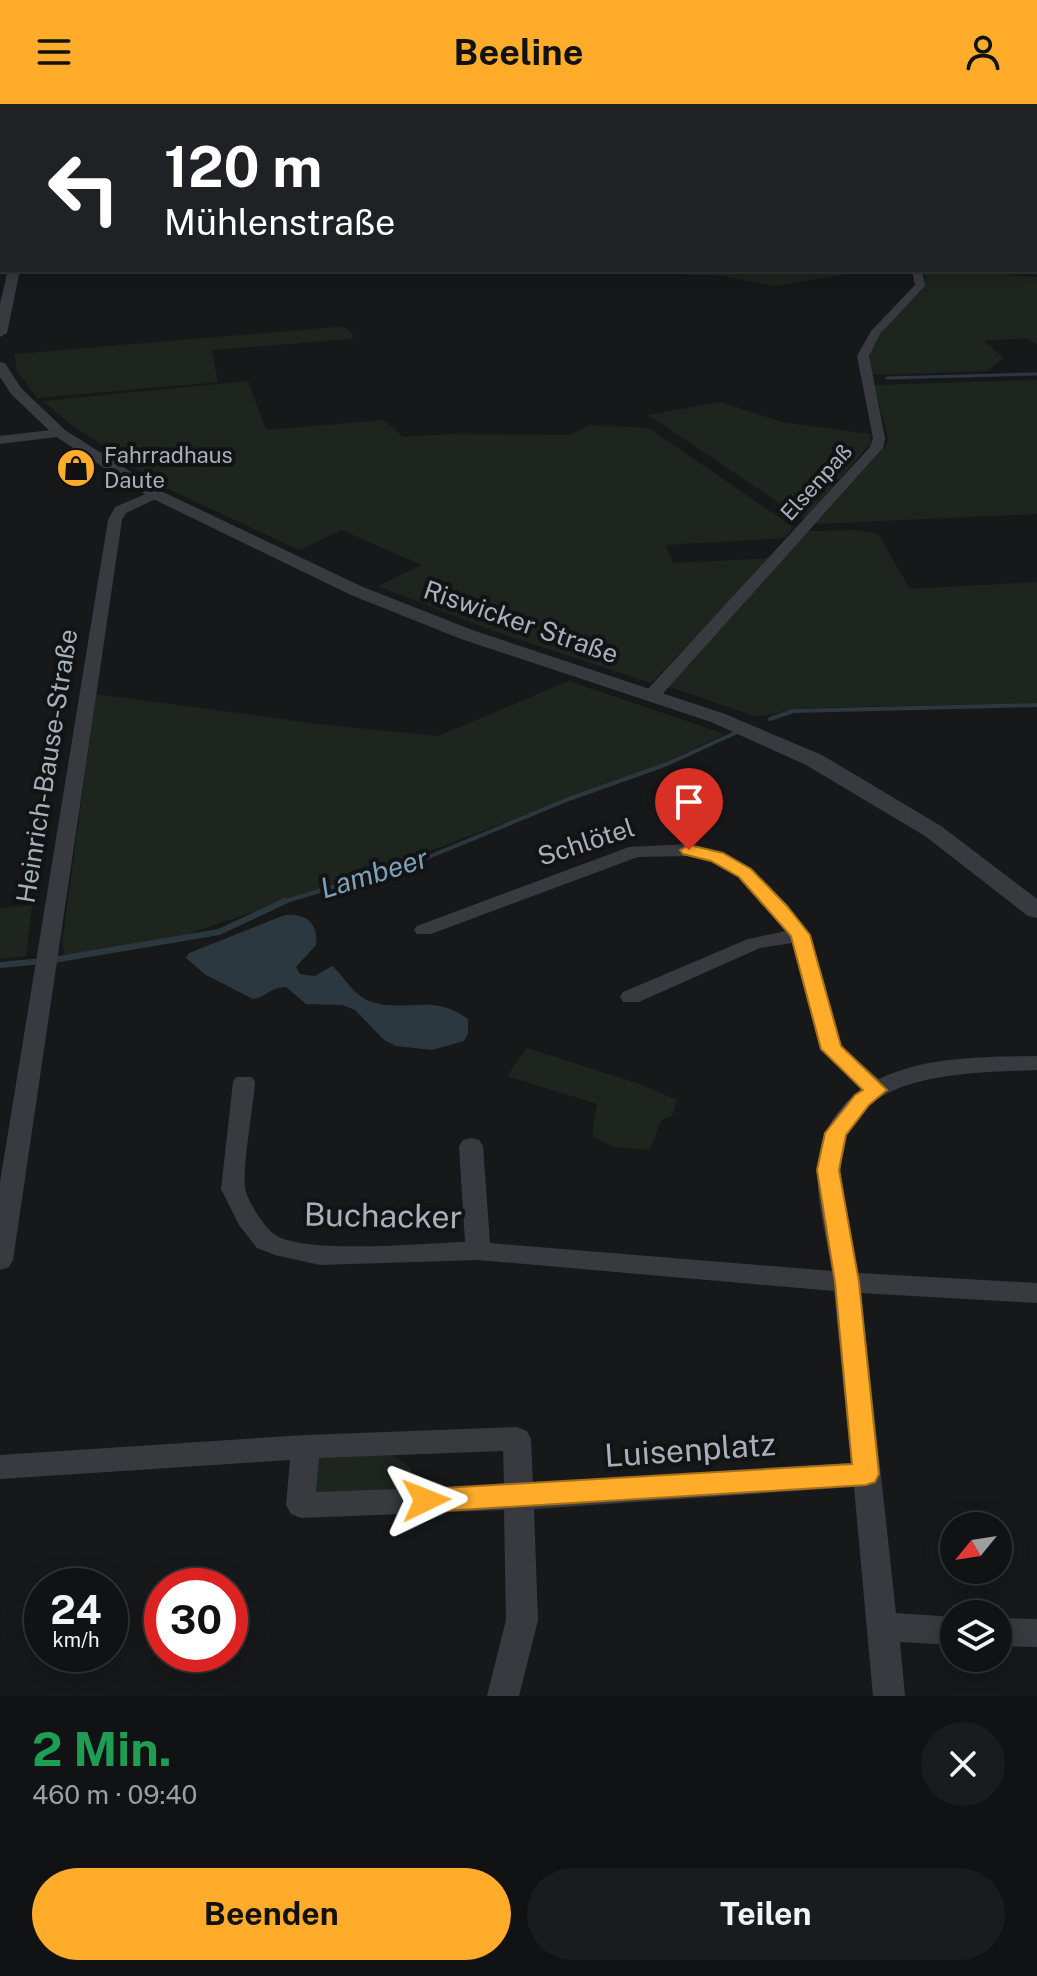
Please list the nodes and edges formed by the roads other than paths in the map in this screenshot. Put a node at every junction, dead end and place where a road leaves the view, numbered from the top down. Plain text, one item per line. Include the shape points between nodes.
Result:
1 (918, 272) edge
2 (9, 280) edge
3 (0, 333) edge
4 (0, 366) edge
5 (60, 433) junction
6 (0, 440) edge
7 (155, 494) junction
8 (652, 695) junction
9 (1037, 911) edge
10 (424, 930) dead end
11 (800, 935) junction
12 (631, 997) dead end
13 (1037, 1063) edge
14 (244, 1082) dead end
15 (877, 1090) junction
16 (471, 1146) dead end
17 (4, 1205) edge
18 (478, 1251) junction
19 (0, 1260) edge
20 (847, 1282) junction
21 (1037, 1293) edge
22 (305, 1447) junction
23 (0, 1467) edge
24 (866, 1474) junction
25 (519, 1497) junction
26 (883, 1627) junction
27 (940, 1630) edge
28 (1012, 1632) edge
29 (1037, 1633) edge
30 (503, 1696) edge
31 (889, 1696) edge

1 - 8 street, Elsenpaß via 920,286 875,333 863,356 879,438 876,448
2 - 3 street
4 - 5 street, Riswicker Straße via 16,391
5 - 6 street
5 - 7 street, Riswicker Straße
7 - 8 street, Riswicker Straße via 357,591 468,635
7 - 17 street, Heinrich-Bause-Straße via 120,510 115,520
8 - 9 street, Riswicker Straße via 814,760 876,794
10 - 11 street, Schlötel via 603,861 660,849 717,857 745,873
11 - 12 street via 755,943
11 - 15 street, Schlötel via 831,1049
13 - 15 street via 943,1068
14 - 18 street, Buchacker via 233,1189 266,1241 320,1255
15 - 20 street via 835,1133 828,1170
16 - 18 street, Buchacker
17 - 19 street, Heinrich-Bause-Straße
18 - 20 street, Buchacker
20 - 21 street, Buchacker
20 - 24 street
22 - 23 street
22 - 25 street via 517,1439
22 - 25 street, Luisenplatz via 301,1505
24 - 25 street, Luisenplatz
24 - 26 street
25 - 30 street via 522,1620
26 - 27 street
26 - 31 street
28 - 29 street

